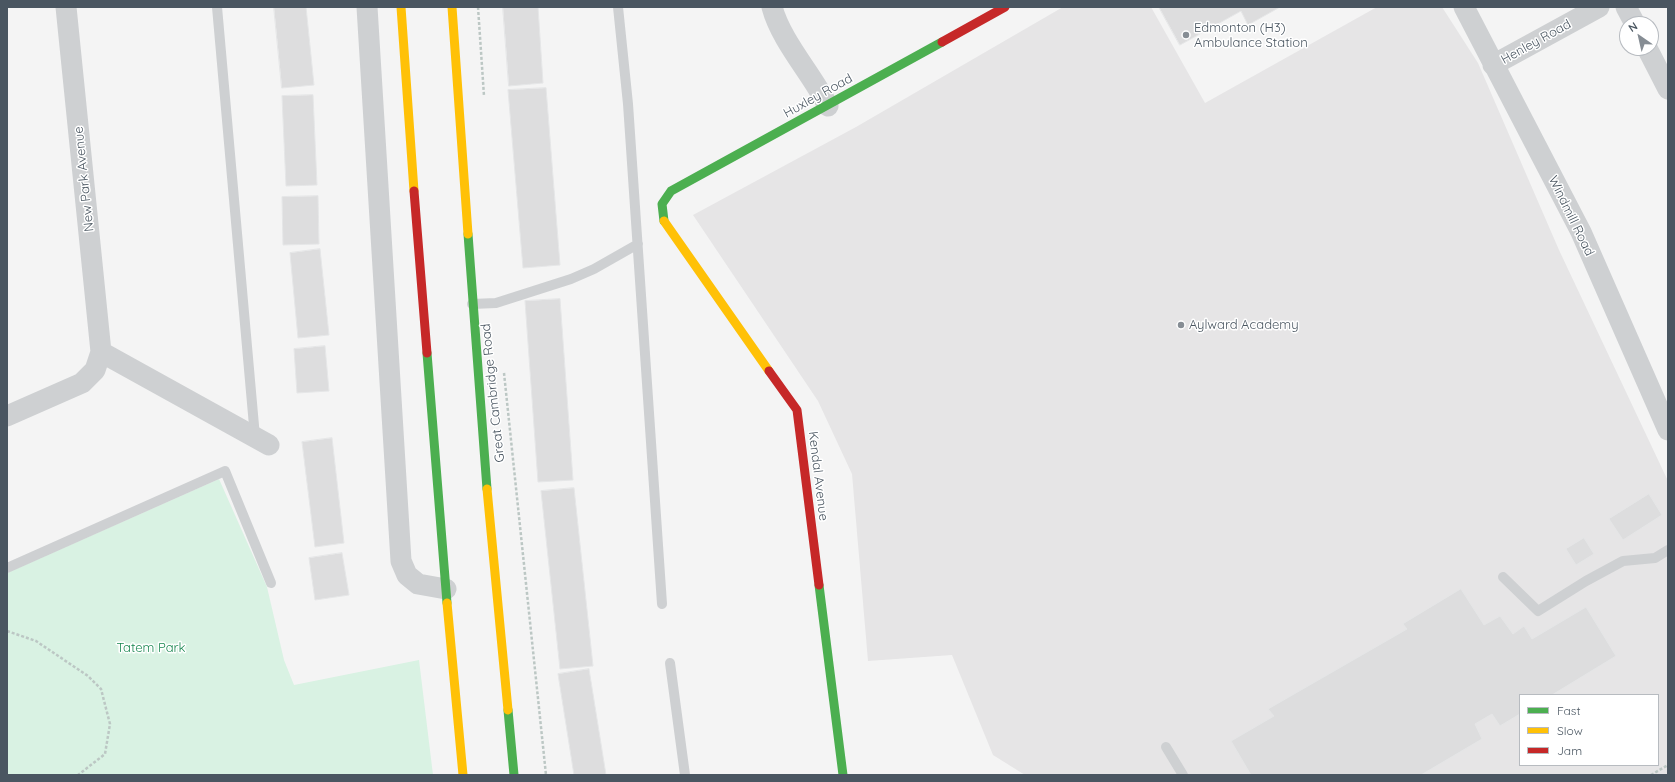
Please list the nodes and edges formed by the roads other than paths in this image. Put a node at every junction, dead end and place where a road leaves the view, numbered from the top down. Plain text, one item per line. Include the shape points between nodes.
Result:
1 (66, 7) edge
2 (217, 7) edge
3 (367, 7) edge
4 (401, 7) edge
5 (452, 7) edge
6 (618, 7) edge
7 (772, 7) edge
8 (1005, 7) edge
9 (1464, 7) edge
10 (1599, 7) edge
11 (1626, 7) edge
12 (1631, 16) edge
13 (1651, 56) edge
14 (1494, 65) junction
15 (1668, 89) edge
16 (828, 106) junction
17 (663, 220) joint
18 (638, 244) junction
19 (472, 304) junction
20 (101, 352) junction
21 (7, 416) edge
22 (1668, 430) edge
23 (262, 441) joint
24 (1668, 550) edge
25 (7, 568) edge
26 (1503, 577) dead end
27 (271, 583) dead end
28 (446, 589) junction
29 (662, 604) dead end
30 (670, 663) dead end
31 (1166, 747) dead end
32 (463, 775) edge
33 (514, 775) edge
34 (685, 775) edge
35 (844, 775) edge
36 (1183, 775) edge

1 - 20 street, New Park Avenue
2 - 23 lane
3 - 28 street via 401,561 407,575 418,584
4 - 28 main road
5 - 19 main road, Great Cambridge Road
6 - 18 lane
7 - 16 street via 789,43
8 - 16 main road, Huxley Road
9 - 14 street, Windmill Road
10 - 14 street, Henley Road
11 - 12 street
13 - 15 street
14 - 22 street, Windmill Road via 1581,232
16 - 17 main road, Huxley Road via 671,191 663,200
17 - 35 main road, Kendal Avenue via 797,410
18 - 19 lane via 571,279 496,302
18 - 29 lane
19 - 33 main road, Great Cambridge Road via 495,586
20 - 21 street, New Park Avenue via 95,370 82,382
20 - 23 street
24 - 26 lane via 1655,558 1623,561 1586,580 1538,611
25 - 27 lane via 224,471
28 - 32 main road
30 - 34 lane
31 - 36 lane

